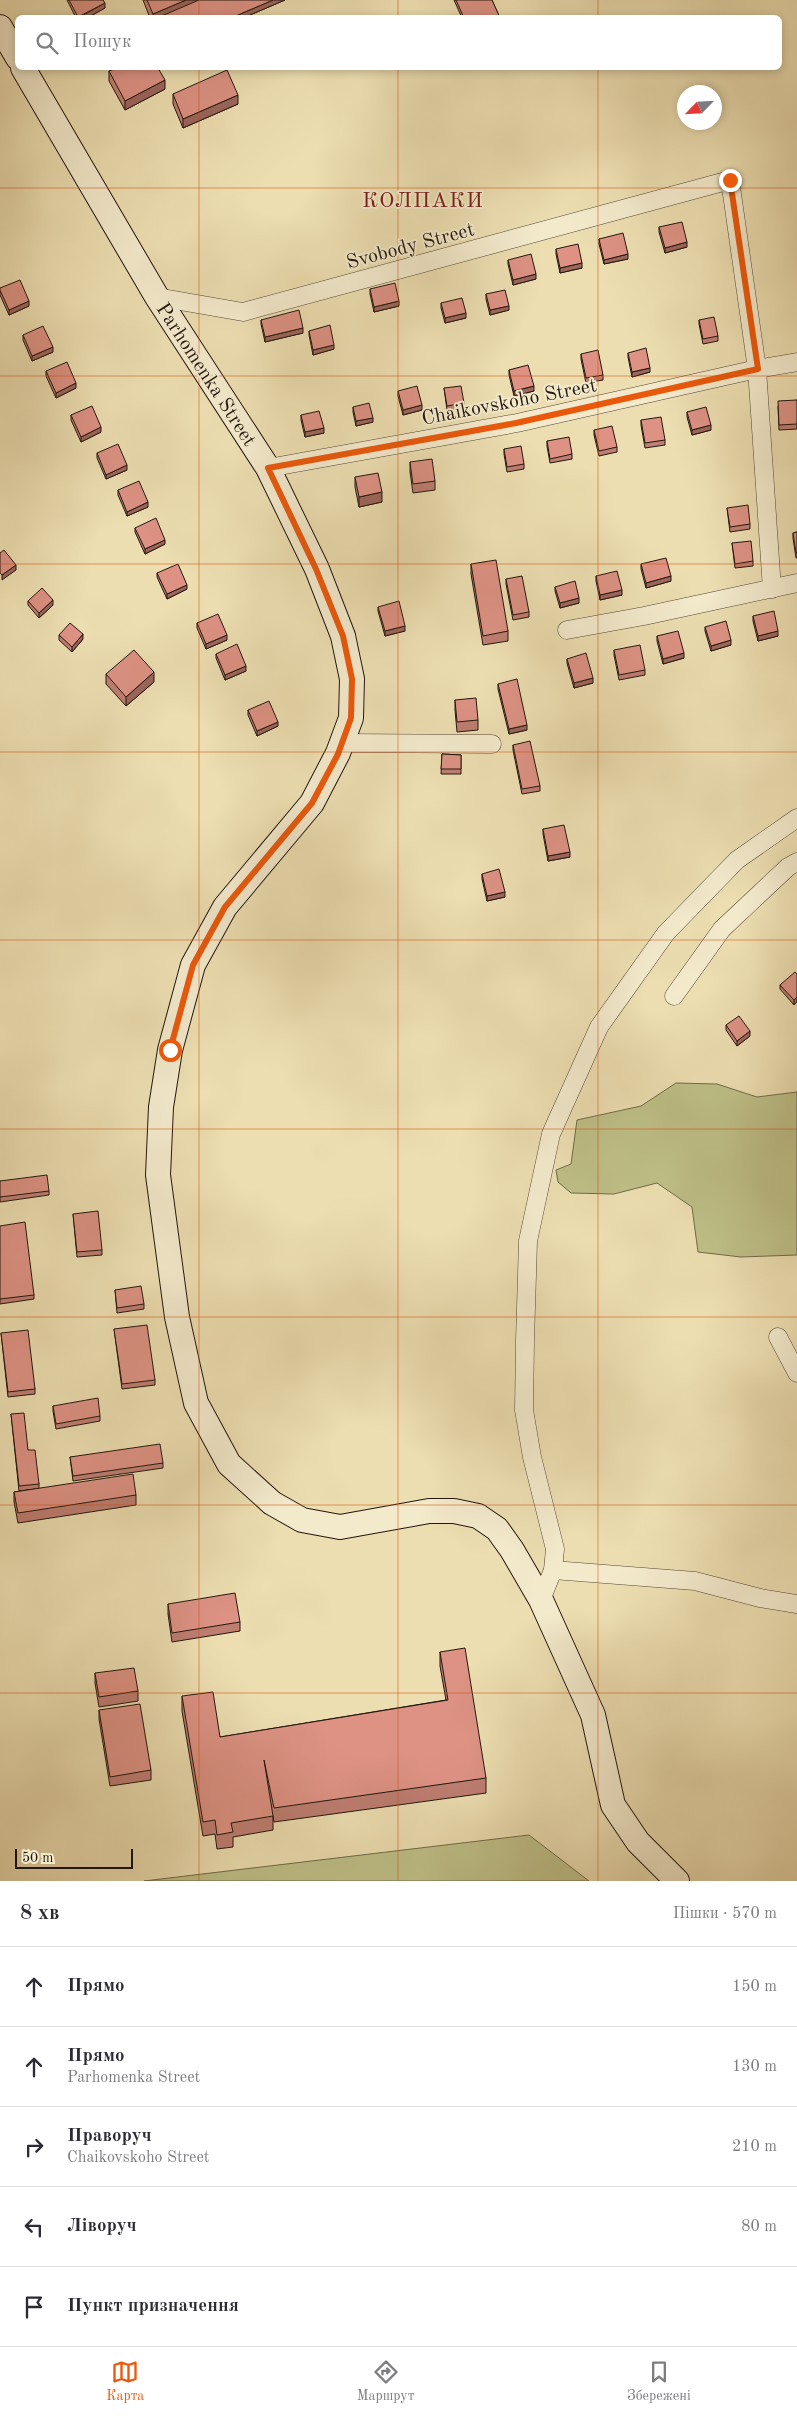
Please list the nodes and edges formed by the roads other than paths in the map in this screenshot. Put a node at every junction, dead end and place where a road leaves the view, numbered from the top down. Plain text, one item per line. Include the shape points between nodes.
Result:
1 (0, 28) edge
2 (15, 53) edge
3 (24, 70) edge
4 (157, 297) junction
5 (797, 362) edge
6 (758, 369) junction
7 (268, 468) junction
8 (797, 583) edge
9 (772, 589) junction
10 (567, 630) dead end
11 (492, 744) dead end
12 (340, 748) junction
13 (797, 818) edge
14 (797, 862) edge
15 (674, 996) dead end
16 (778, 1337) dead end
17 (797, 1373) edge
18 (553, 1570) junction
19 (541, 1600) junction
20 (797, 1604) edge
21 (677, 1881) edge

1 - 2 main road
3 - 4 main road, Parhomenka Street
4 - 6 street, Svobody Street via 243,312 730,180
4 - 7 main road, Parhomenka Street
5 - 6 street, Chaikovskoho Street
6 - 7 street, Chaikovskoho Street via 516,423
6 - 9 street
7 - 12 main road, Parhomenka Street via 316,569 343,636 352,679 351,718
8 - 9 street
9 - 10 street
11 - 12 street
12 - 19 main road, Parhomenka Street via 312,803 225,907 193,965 170,1050 161,1107 158,1175 177,1316 196,1404 229,1464 272,1503 302,1520 340,1527 429,1511 454,1511 478,1516 497,1529
13 - 18 street via 737,860 666,933 599,1027 550,1134 528,1242 524,1410 555,1549
14 - 15 street via 722,929
16 - 17 street
18 - 19 street
18 - 20 street via 695,1581
19 - 21 main road, Parhomenka Street via 593,1716 613,1805 638,1842

